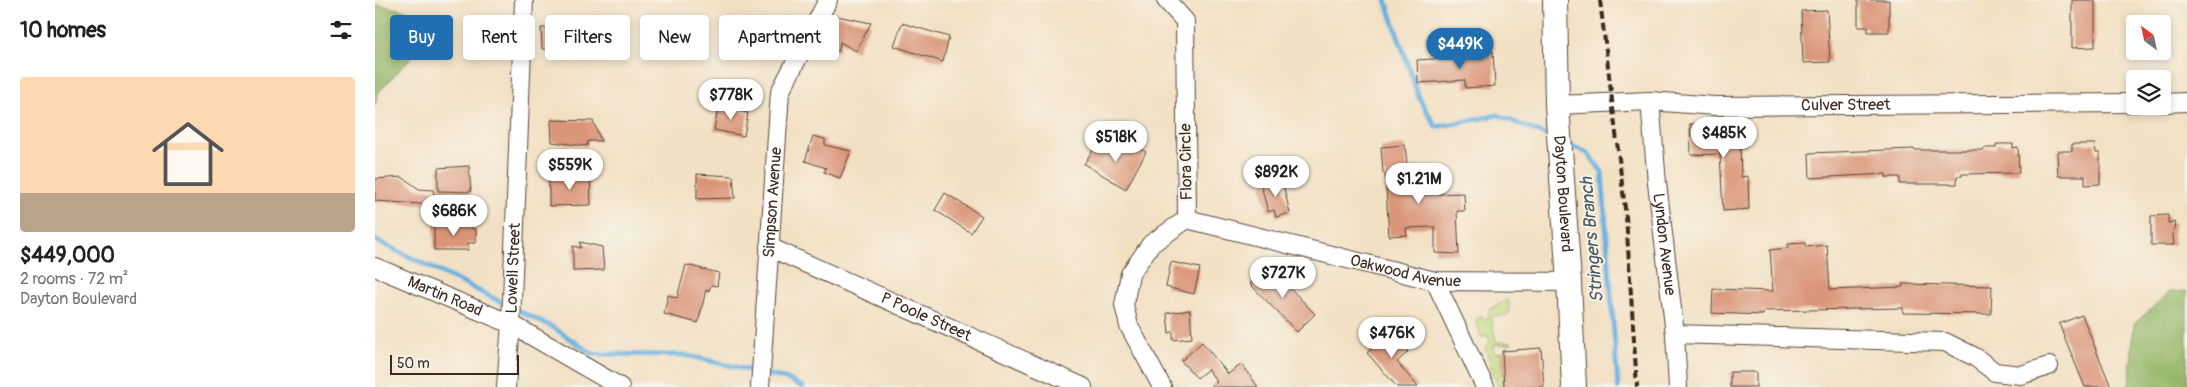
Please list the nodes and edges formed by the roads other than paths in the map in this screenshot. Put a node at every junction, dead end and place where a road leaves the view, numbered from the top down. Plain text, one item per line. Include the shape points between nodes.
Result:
1 (524, 0) edge
2 (827, 0) edge
3 (1166, 0) edge
4 (1555, 0) edge
5 (1650, 101) junction
6 (2187, 102) edge
7 (2126, 103) edge
8 (2171, 103) edge
9 (1557, 106) junction
10 (1187, 219) junction
11 (769, 247) junction
12 (375, 267) edge
13 (1435, 281) junction
14 (1569, 282) junction
15 (511, 324) junction
16 (1675, 334) junction
17 (2049, 366) dead end
18 (506, 387) edge
19 (620, 387) edge
20 (760, 387) edge
21 (1083, 387) edge
22 (1162, 387) edge
23 (1485, 387) edge
24 (1574, 387) edge
25 (1678, 387) edge

1 - 15 street, Lowell Street
2 - 11 street, Simpson Avenue via 780,92
3 - 10 street, Flora Circle via 1185,21
4 - 9 main road, Dayton Boulevard
5 - 7 street, Culver Street via 1715,106
5 - 9 street, Culver Street
5 - 16 street, Lyndon Avenue
6 - 8 street
9 - 14 main road, Dayton Boulevard
10 - 13 street, Oakwood Avenue
10 - 22 street, Flora Circle via 1151,244 1129,274 1124,305 1129,326
11 - 20 street, Simpson Avenue
11 - 21 street, P Poole Street
12 - 15 street, Martin Road
13 - 14 street, Oakwood Avenue
13 - 23 street
14 - 24 main road, Dayton Boulevard
15 - 18 street, Lowell Street
15 - 19 street, Martin Road
16 - 17 street via 1945,342 1975,357 1995,372 2021,375
16 - 25 street, Lyndon Avenue

